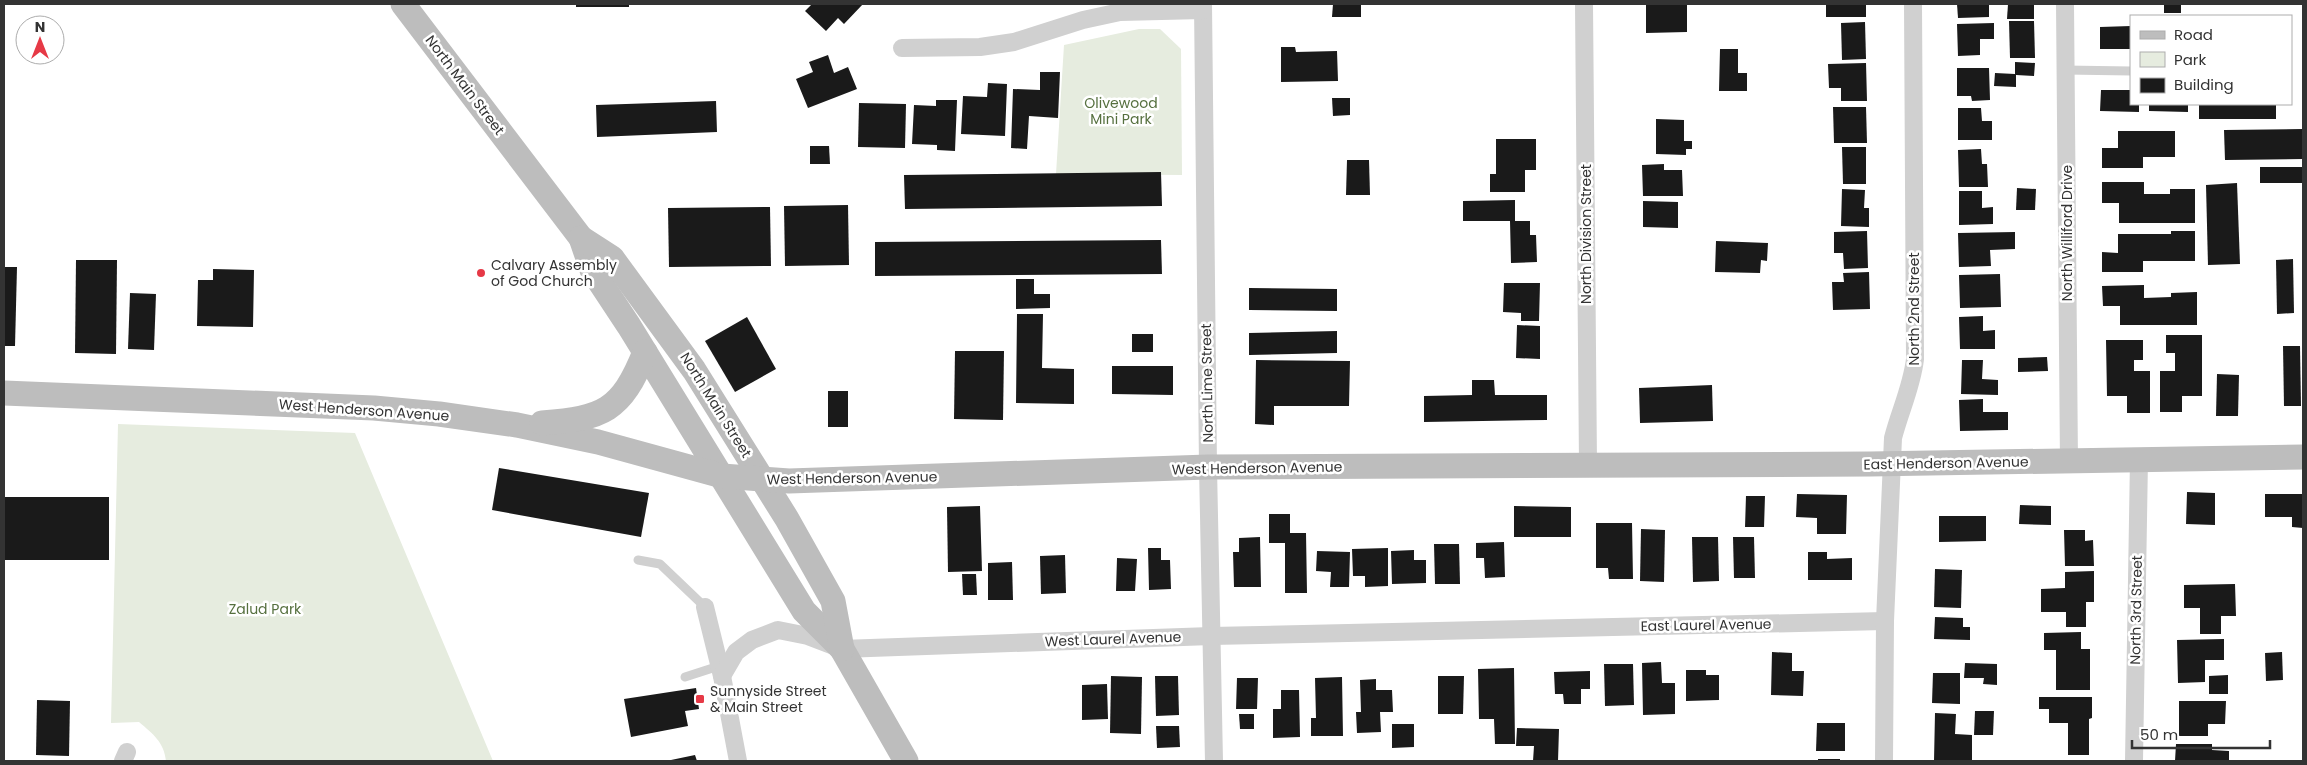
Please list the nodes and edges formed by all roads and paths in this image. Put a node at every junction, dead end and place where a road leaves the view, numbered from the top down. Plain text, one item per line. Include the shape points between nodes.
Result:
1 (403, 4) edge
2 (1584, 4) edge
3 (1913, 4) edge
4 (2065, 4) edge
5 (1203, 7) edge
6 (902, 48) dead end
7 (2066, 70) junction
8 (2130, 71) edge
9 (581, 238) junction
10 (645, 352) junction
11 (4, 392) edge
12 (517, 425) junction
13 (2303, 457) edge
14 (2139, 459) junction
15 (1893, 462) junction
16 (2069, 462) junction
17 (1588, 465) junction
18 (1208, 467) junction
19 (722, 476) junction
20 (762, 480) junction
21 (638, 560) dead end
22 (705, 607) joint
23 (1885, 621) junction
24 (1527, 629) joint
25 (1211, 636) junction
26 (842, 649) junction
27 (721, 671) junction
28 (684, 677) dead end
29 (738, 761) edge
30 (906, 761) edge
31 (1214, 761) edge
32 (1884, 761) edge
33 (2134, 761) edge

1 - 9 main road, North Main Street
2 - 17 street, North Division Street
3 - 15 street, North 2nd Street via 1915,359 1913,378 1899,412 1893,438
4 - 7 street, North Williford Drive
5 - 6 street via 1120,12 1014,42 988,46
5 - 18 street, North Lime Street
7 - 8 lane
7 - 16 street, North Williford Drive
9 - 10 main road, North Main Street via 592,270
9 - 20 main road, North Main Street via 612,258 647,303 694,370
10 - 12 main road via 628,388 612,406 594,416
10 - 19 main road, North Main Street
11 - 12 main road, West Henderson Avenue via 374,408
12 - 19 main road, West Henderson Avenue via 598,442
13 - 14 main road, East Henderson Avenue
14 - 16 main road, East Henderson Avenue
14 - 33 street, North 3rd Street
15 - 16 main road, East Henderson Avenue
15 - 17 main road, East Henderson Avenue
15 - 23 street, North 2nd Street
17 - 18 main road, West Henderson Avenue
18 - 20 main road, West Henderson Avenue
18 - 25 street, North Lime Street
19 - 20 main road, West Henderson Avenue
19 - 26 main road, North Main Street via 804,611
20 - 26 main road, North Main Street via 833,601
21 - 22 lane via 660,564
22 - 27 street
23 - 24 street, East Laurel Avenue
23 - 32 street, North 2nd Street
24 - 25 street, West Laurel Avenue
25 - 26 street, West Laurel Avenue
25 - 31 street, North Lime Street
26 - 27 street, West Laurel Avenue via 808,636 778,630 752,640 736,652
26 - 30 main road, North Main Street
27 - 28 lane
27 - 29 street

